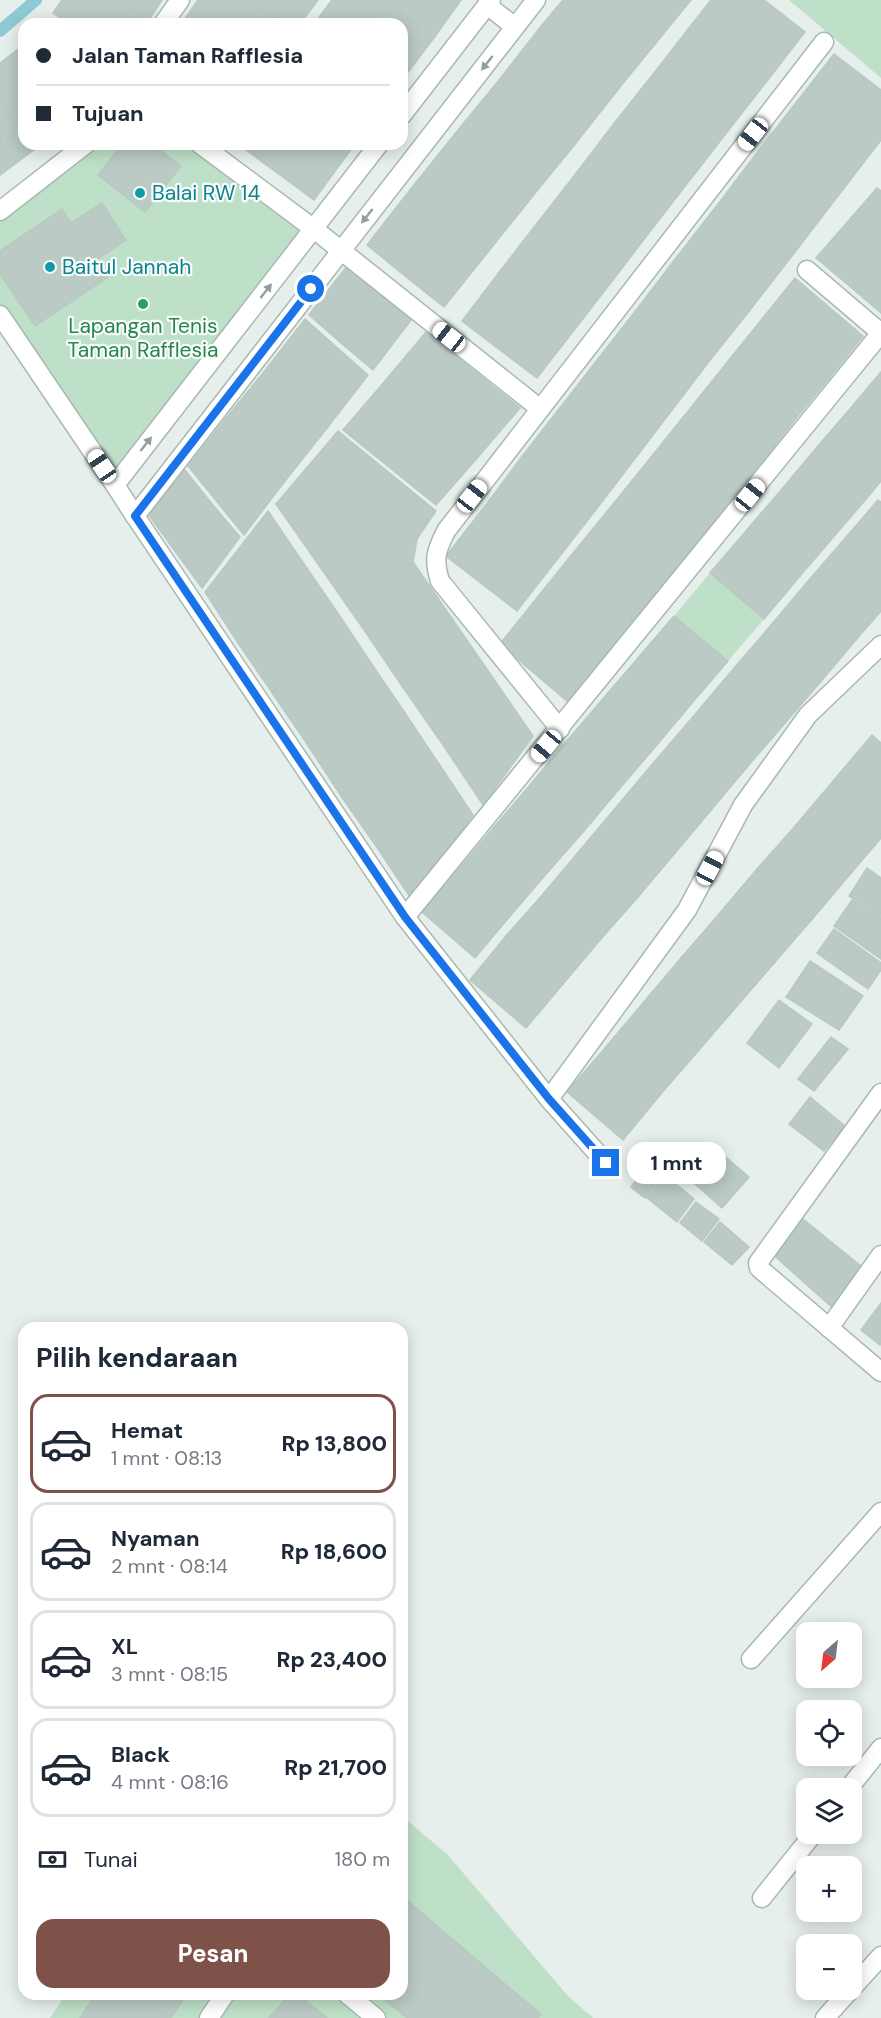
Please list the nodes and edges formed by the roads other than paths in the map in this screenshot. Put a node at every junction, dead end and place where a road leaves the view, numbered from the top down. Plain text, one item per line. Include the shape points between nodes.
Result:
1 (180, 0) edge
2 (536, 0) edge
3 (489, 3) edge
4 (167, 18) edge
5 (515, 27) junction
6 (824, 42) dead end
7 (408, 107) edge
8 (78, 150) edge
9 (208, 150) edge
10 (375, 150) edge
11 (0, 211) edge
12 (314, 229) junction
13 (340, 251) junction
14 (807, 270) dead end
15 (0, 315) edge
16 (539, 408) junction
17 (115, 484) junction
18 (135, 516) junction
19 (881, 645) edge
20 (560, 729) junction
21 (405, 917) junction
22 (881, 1093) edge
23 (549, 1099) junction
24 (606, 1163) dead end
25 (881, 1256) edge
26 (829, 1328) junction
27 (881, 1372) edge
28 (881, 1512) edge
29 (751, 1659) dead end
30 (881, 1748) edge
31 (857, 1778) edge
32 (805, 1844) edge
33 (762, 1898) dead end
34 (881, 1956) edge
35 (862, 1976) edge
36 (221, 2000) edge
37 (354, 2000) edge
38 (841, 2000) edge
39 (209, 2018) edge
40 (376, 2018) edge
41 (825, 2018) edge

1 - 4 street
2 - 5 street
3 - 5 street
3 - 7 street
5 -> 13 street
6 - 16 street
8 - 11 street
9 - 12 street
10 - 12 street
12 - 13 street
17 -> 12 street
13 - 16 street
13 - 18 street
14 - 20 street via 881,333
15 - 17 street
16 - 20 street via 446,531 435,557 440,581
17 - 18 street
18 - 21 street
19 - 23 street via 808,715 743,805 687,910
20 - 21 street
21 - 23 street
22 - 26 street via 758,1263 759,1268
23 - 24 street
25 - 26 street
26 - 27 street
28 - 29 street
30 - 31 street
32 - 33 street
34 - 35 street
36 - 39 street
37 - 40 street
38 - 41 street

